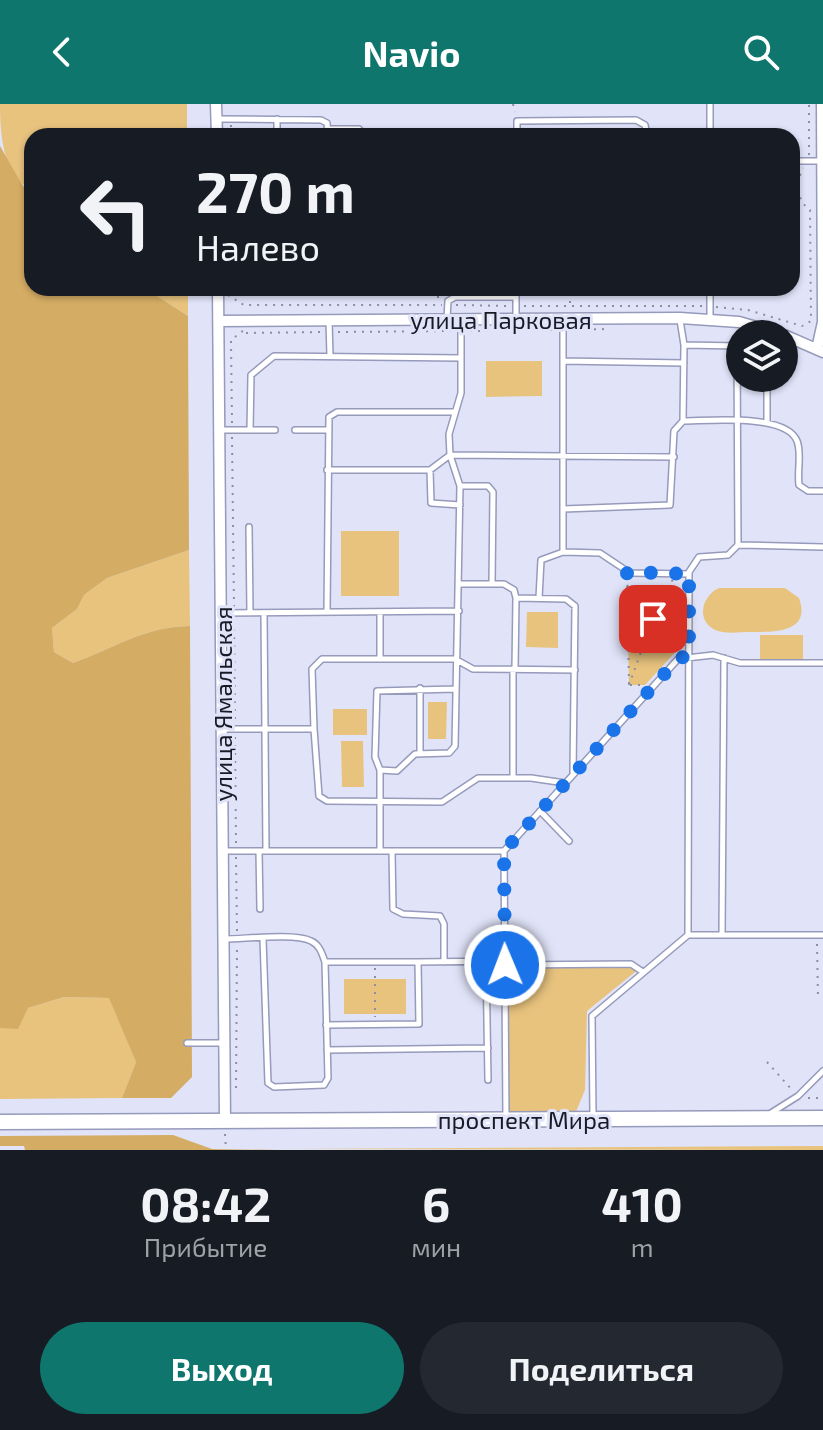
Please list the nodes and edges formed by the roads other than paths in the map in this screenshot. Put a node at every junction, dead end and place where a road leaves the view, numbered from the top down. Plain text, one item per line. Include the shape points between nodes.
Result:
1 (216, 104) edge
2 (710, 104) edge
3 (822, 104) edge
4 (217, 119) junction
5 (277, 119) junction
6 (217, 128) edge
7 (277, 128) edge
8 (328, 128) edge
9 (517, 128) edge
10 (646, 128) edge
11 (710, 128) edge
12 (800, 161) edge
13 (822, 161) edge
14 (823, 167) edge
15 (218, 296) edge
16 (710, 296) edge
17 (516, 297) joint
18 (680, 318) junction
19 (447, 319) junction
20 (516, 319) junction
21 (710, 319) junction
22 (219, 321) junction
23 (726, 322) edge
24 (563, 324) junction
25 (461, 325) junction
26 (329, 326) junction
27 (798, 342) edge
28 (684, 345) junction
29 (726, 346) edge
30 (820, 350) edge
31 (330, 356) junction
32 (461, 358) junction
33 (563, 361) junction
34 (684, 363) junction
35 (738, 392) edge
36 (767, 392) edge
37 (455, 412) junction
38 (683, 421) junction
39 (738, 421) junction
40 (767, 422) junction
41 (226, 430) junction
42 (250, 430) junction
43 (275, 430) dead end
44 (295, 430) dead end
45 (327, 430) junction
46 (450, 455) junction
47 (563, 456) junction
48 (674, 457) junction
49 (327, 470) junction
50 (430, 470) junction
51 (460, 486) junction
52 (823, 491) edge
53 (460, 505) junction
54 (563, 509) junction
55 (249, 527) dead end
56 (738, 545) junction
57 (823, 547) edge
58 (563, 552) junction
59 (689, 574) junction
60 (461, 584) junction
61 (492, 584) junction
62 (516, 598) junction
63 (539, 598) junction
64 (459, 611) junction
65 (327, 612) junction
66 (380, 612) junction
67 (228, 613) junction
68 (250, 613) junction
69 (264, 613) junction
70 (689, 655) junction
71 (380, 658) junction
72 (724, 658) junction
73 (455, 659) junction
74 (823, 663) edge
75 (514, 669) junction
76 (575, 670) junction
77 (420, 688) junction
78 (455, 689) junction
79 (223, 729) junction
80 (265, 729) junction
81 (314, 729) junction
82 (420, 752) junction
83 (380, 770) junction
84 (573, 774) junction
85 (513, 778) junction
86 (565, 783) junction
87 (380, 801) junction
88 (540, 811) junction
89 (569, 841) dead end
90 (262, 850) junction
91 (224, 851) junction
92 (380, 851) junction
93 (392, 851) junction
94 (504, 851) junction
95 (260, 909) dead end
96 (688, 935) junction
97 (722, 935) junction
98 (820, 935) edge
99 (224, 939) junction
100 (263, 939) junction
101 (486, 961) junction
102 (325, 962) junction
103 (418, 962) junction
104 (444, 962) junction
105 (505, 963) junction
106 (643, 972) junction
107 (326, 1025) junction
108 (187, 1043) dead end
109 (225, 1043) junction
110 (488, 1048) junction
111 (327, 1050) junction
112 (823, 1071) edge
113 (488, 1080) dead end
114 (823, 1118) edge
115 (506, 1119) junction
116 (593, 1119) junction
117 (760, 1119) junction
118 (225, 1121) junction
119 (0, 1122) edge

1 - 4 street
2 - 11 lane
3 - 13 street
4 - 5 lane
4 - 6 street
5 - 7 lane
5 - 8 lane via 321,120
9 - 10 lane via 517,121 636,120
12 - 13 lane
13 - 14 street
14 - 30 street
15 - 22 street, улица Ямальская
16 - 21 lane
17 - 19 lane via 455,297 447,305
17 - 20 lane
18 - 21 street, улица Парковая
18 - 24 street, улица Парковая
18 - 28 lane
19 - 25 street, улица Парковая
19 - 26 street, улица Парковая
20 - 24 street, улица Парковая
20 - 25 street, улица Парковая
21 - 23 street, улица Парковая
22 - 26 street, улица Парковая via 244,327
22 - 41 street, улица Ямальская
24 - 33 lane
25 - 32 lane
26 - 31 lane
27 - 30 street, улица Парковая
28 - 29 lane
28 - 34 lane
31 - 32 lane
31 - 42 lane via 274,356 255,368 250,380
32 - 37 lane
33 - 34 lane
33 - 47 lane
34 - 38 lane
35 - 39 lane
36 - 40 lane
37 - 45 lane via 337,412 329,417
37 - 46 lane
38 - 39 lane
38 - 48 lane via 674,431
39 - 40 lane
39 - 56 lane
40 - 52 lane via 796,438 799,485
41 - 42 lane
41 - 67 street, улица Ямальская
42 - 43 lane
44 - 45 lane
45 - 49 lane
46 - 47 lane
46 - 50 lane
46 - 51 lane
47 - 48 lane
47 - 54 lane
48 - 54 lane via 670,505
49 - 50 lane
49 - 65 lane
50 - 53 lane via 431,503
51 - 53 lane
51 - 61 lane via 488,486 493,492
53 - 60 lane
54 - 58 lane
55 - 68 lane
56 - 57 lane
56 - 59 lane via 728,555 699,557
58 - 59 lane via 600,553 627,572
58 - 63 lane via 541,560
59 - 70 lane
60 - 61 lane
60 - 64 lane
61 - 62 lane via 510,585
62 - 63 lane
62 - 75 lane
63 - 76 lane via 566,599 575,606
64 - 66 lane
64 - 73 lane
65 - 66 lane
65 - 69 lane
66 - 71 lane
67 - 68 lane
67 - 79 street, улица Ямальская
68 - 69 lane
69 - 80 lane
70 - 72 lane
70 - 84 lane via 678,659
70 - 96 lane
71 - 73 lane
71 - 81 lane via 322,659 314,664
72 - 74 lane via 740,663
72 - 97 lane
73 - 75 lane via 473,669
73 - 78 lane
75 - 76 lane
75 - 85 lane
76 - 84 lane
77 - 78 lane
77 - 82 lane
77 - 83 lane via 377,691 375,757
78 - 82 lane via 453,751
79 - 80 lane
79 - 91 street, улица Ямальская
80 - 81 lane
80 - 90 lane
81 - 87 lane via 322,799
82 - 83 lane via 403,768
83 - 87 lane
84 - 86 lane
85 - 86 lane
85 - 87 lane via 478,778 442,802
86 - 88 lane
87 - 92 lane
88 - 89 lane
88 - 94 lane
90 - 91 lane
90 - 92 lane
90 - 95 lane
91 - 99 street, улица Ямальская
92 - 93 lane
93 - 94 lane
93 - 104 lane via 393,909 440,916
94 - 105 lane
96 - 97 lane
96 - 106 lane
97 - 98 lane
99 - 100 lane
99 - 109 street, улица Ямальская
100 - 102 lane via 313,941
100 - 111 lane via 268,1083 324,1085
101 - 104 lane
101 - 105 lane
101 - 110 lane
102 - 103 lane
102 - 107 lane
103 - 104 lane
103 - 107 lane via 419,1024
105 - 106 lane via 631,964
105 - 115 lane
106 - 116 lane via 592,1016
107 - 111 lane
108 - 109 lane
109 - 118 street, улица Ямальская
110 - 111 lane
110 - 113 lane
112 - 117 lane via 798,1096
114 - 117 main road, проспект Мира
115 - 116 main road, проспект Мира
115 - 118 main road, проспект Мира
116 - 117 main road, проспект Мира
118 - 119 main road, проспект Мира

